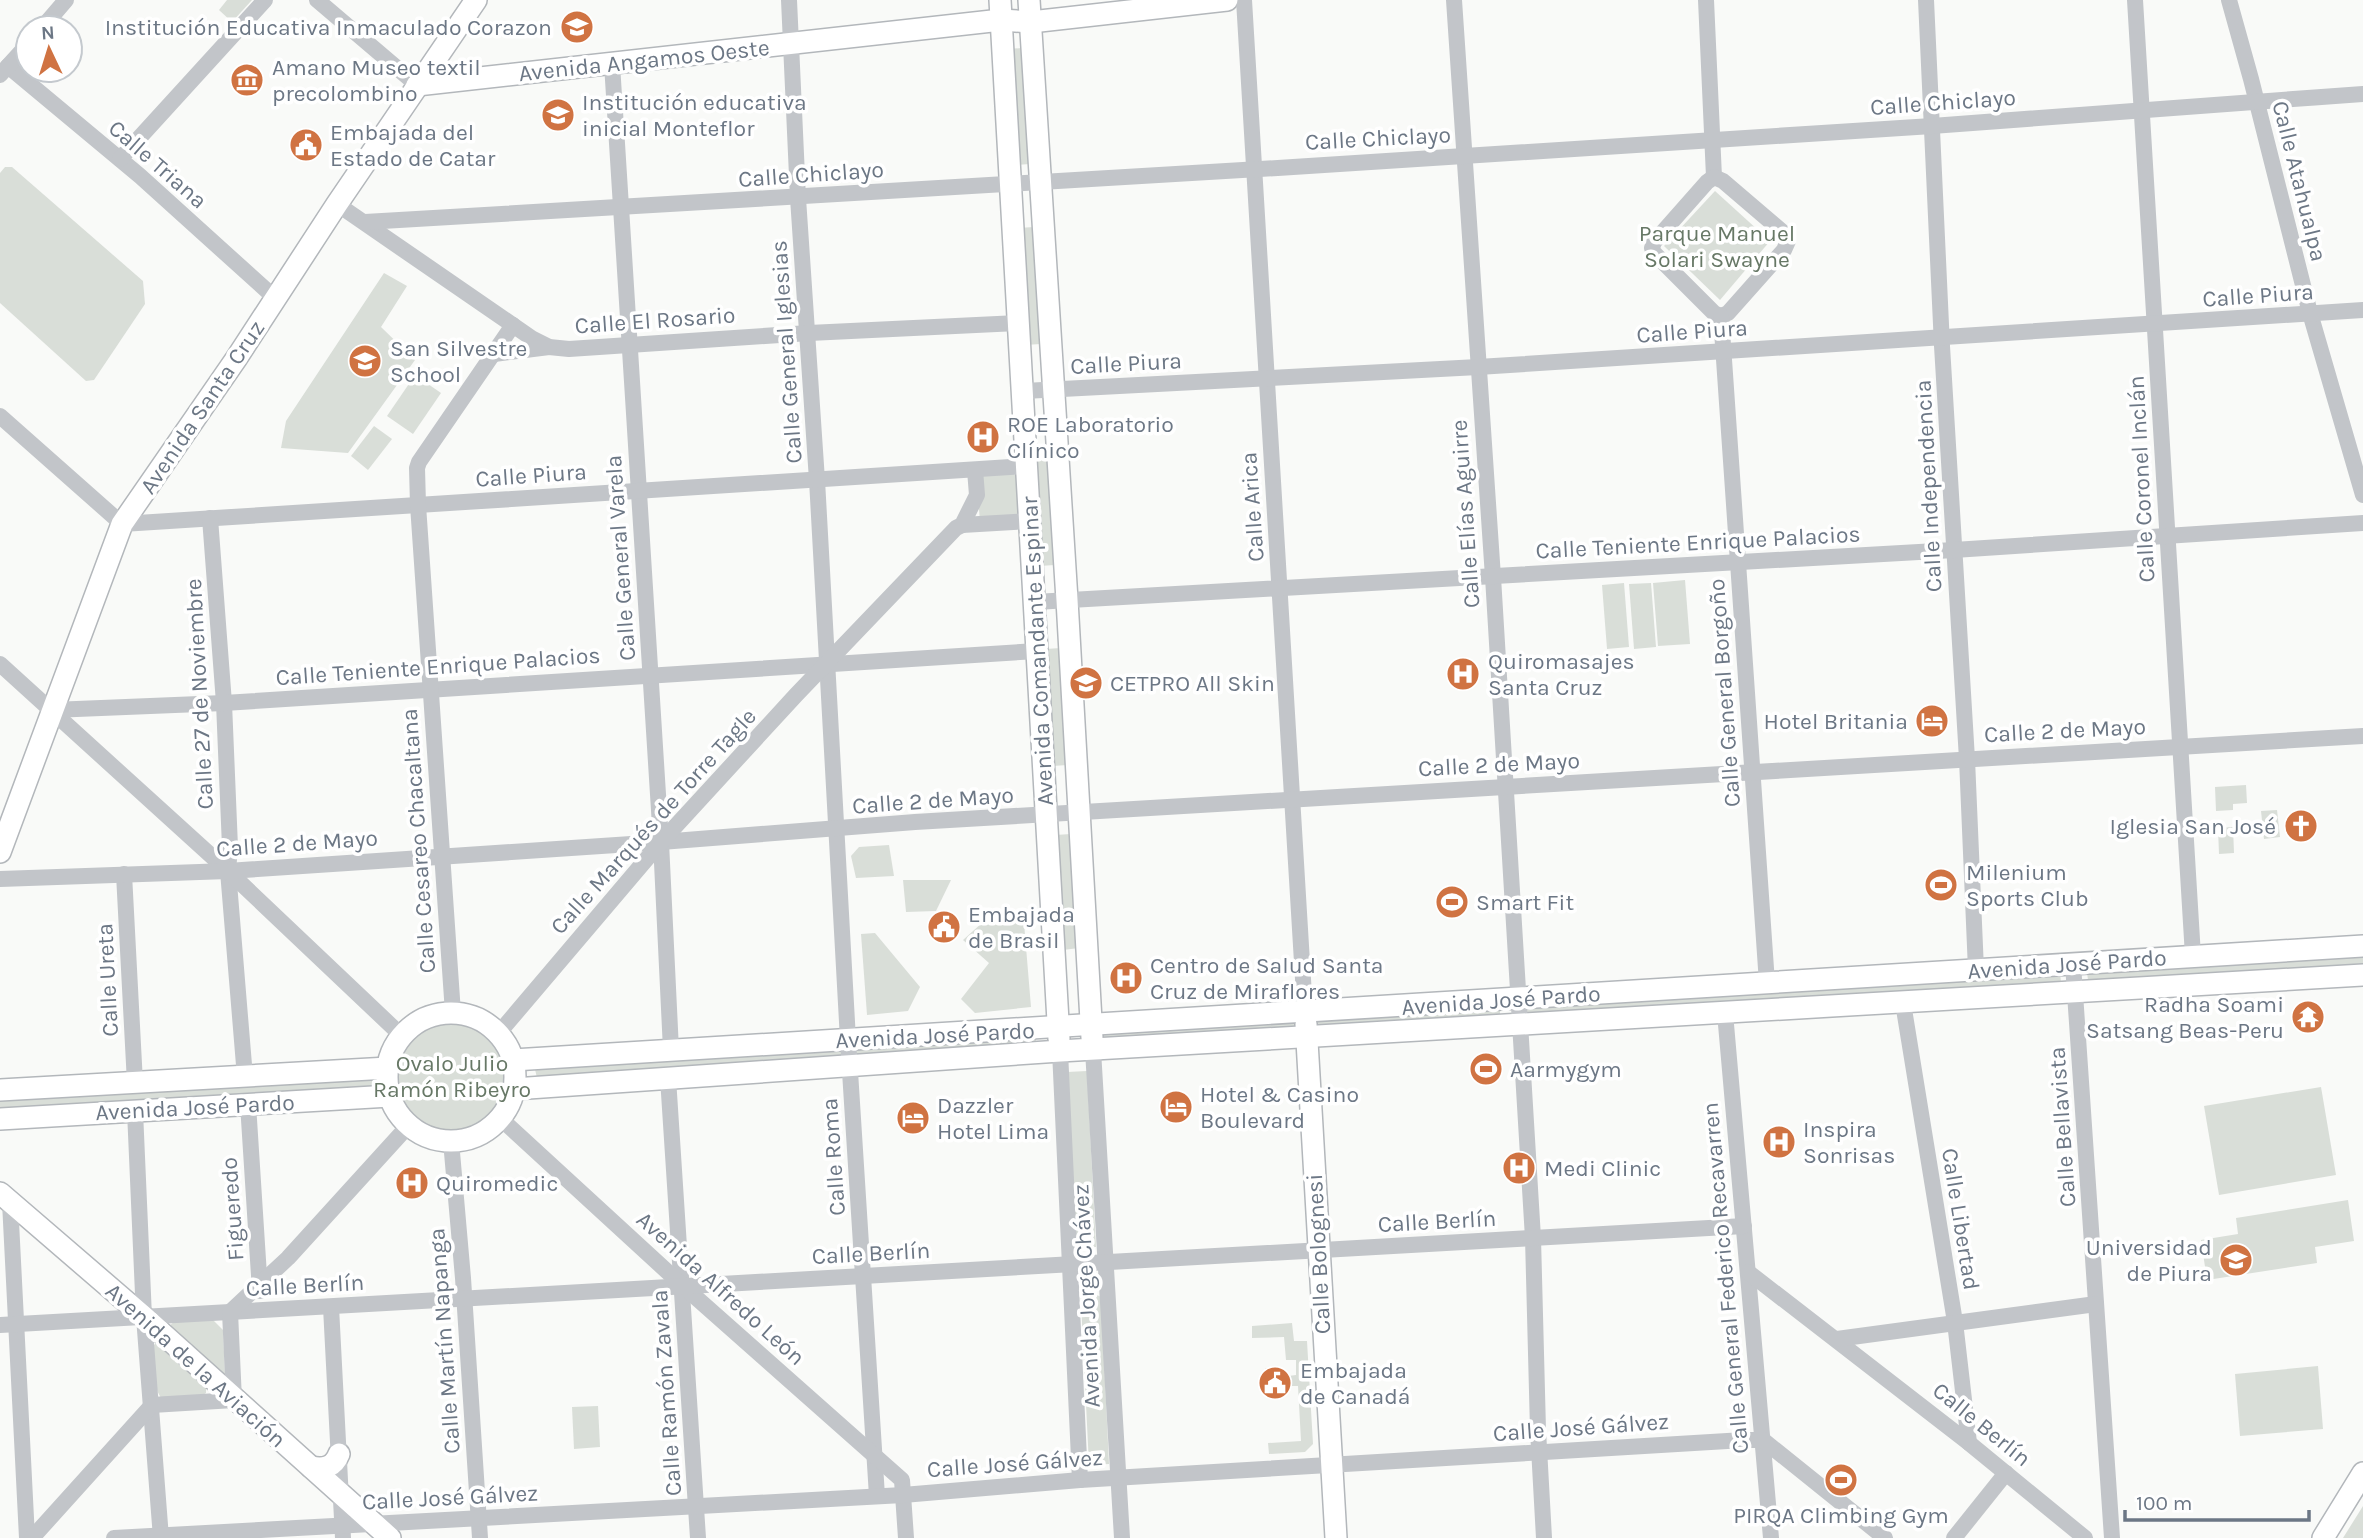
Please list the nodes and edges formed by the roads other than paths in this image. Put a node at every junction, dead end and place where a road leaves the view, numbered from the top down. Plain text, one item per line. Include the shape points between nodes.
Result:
1 (66, 0) edge
2 (265, 0) edge
3 (317, 0) edge
4 (476, 0) edge
5 (789, 0) edge
6 (1122, 0) edge
7 (1227, 0) edge
8 (1244, 0) edge
9 (1454, 0) edge
10 (1706, 0) edge
11 (1926, 0) edge
12 (2135, 0) edge
13 (2229, 0) edge
14 (1001, 10) edge
15 (1030, 11) edge
16 (54, 14) edge
17 (792, 43) junction
18 (612, 64) junction
19 (4, 71) edge
20 (417, 85) junction
21 (2363, 94) edge
22 (2257, 101) junction
23 (2143, 110) junction
24 (1933, 126) junction
25 (1714, 140) junction
26 (1465, 157) junction
27 (120, 159) junction
28 (1254, 168) junction
29 (1714, 177) junction
30 (1042, 183) junction
31 (1012, 184) junction
32 (798, 198) junction
33 (337, 204) junction
34 (621, 208) junction
35 (394, 220) junction
36 (365, 222) junction
37 (384, 235) junction
38 (275, 298) junction
39 (2363, 310) edge
40 (2310, 313) junction
41 (1721, 316) junction
42 (1020, 323) junction
43 (513, 325) junction
44 (2155, 325) junction
45 (809, 333) junction
46 (1942, 337) junction
47 (629, 344) junction
48 (549, 347) junction
49 (1724, 352) junction
50 (494, 354) junction
51 (1478, 367) junction
52 (1266, 378) junction
53 (1054, 390) junction
54 (1024, 391) junction
55 (0, 416) edge
56 (1027, 466) junction
57 (975, 470) junction
58 (817, 480) junction
59 (639, 491) junction
60 (2363, 495) edge
61 (418, 505) junction
62 (210, 518) junction
63 (1030, 521) junction
64 (2363, 523) edge
65 (122, 524) junction
66 (962, 525) junction
67 (2166, 537) junction
68 (1954, 550) junction
69 (1738, 562) junction
70 (1493, 577) junction
71 (1279, 588) junction
72 (1067, 600) junction
73 (1035, 602) junction
74 (846, 643) junction
75 (1037, 651) junction
76 (850, 663) junction
77 (827, 664) junction
78 (2, 669) edge
79 (650, 676) junction
80 (430, 690) junction
81 (796, 695) junction
82 (829, 700) junction
83 (224, 703) junction
84 (52, 710) junction
85 (2363, 736) edge
86 (2179, 746) junction
87 (1967, 759) junction
88 (1753, 772) junction
89 (1505, 786) junction
90 (1292, 799) junction
91 (1080, 813) junction
92 (1047, 815) junction
93 (836, 829) junction
94 (661, 842) junction
95 (638, 844) junction
96 (0, 852) edge
97 (442, 857) junction
98 (646, 860) junction
99 (228, 871) junction
100 (124, 874) junction
101 (0, 879) edge
102 (2363, 946) edge
103 (2193, 956) junction
104 (2073, 964) junction
105 (1976, 970) junction
106 (2363, 975) edge
107 (1767, 983) junction
108 (2075, 992) junction
109 (1519, 999) junction
110 (1903, 1003) junction
111 (1305, 1012) junction
112 (453, 1013) junction
113 (1725, 1013) junction
114 (1091, 1025) junction
115 (1520, 1026) junction
116 (1059, 1027) junction
117 (498, 1034) junction
118 (402, 1036) junction
119 (1307, 1038) junction
120 (848, 1040) junction
121 (670, 1050) junction
122 (1093, 1050) junction
123 (1060, 1051) junction
124 (513, 1060) junction
125 (850, 1066) junction
126 (388, 1068) junction
127 (246, 1077) junction
128 (668, 1078) junction
129 (135, 1083) junction
130 (514, 1089) junction
131 (0, 1090) edge
132 (390, 1096) junction
133 (248, 1104) junction
134 (135, 1111) junction
135 (500, 1118) junction
136 (0, 1119) edge
137 (409, 1125) junction
138 (451, 1141) junction
139 (5, 1197) edge
140 (1744, 1226) junction
141 (1533, 1238) junction
142 (1318, 1251) junction
143 (1107, 1263) junction
144 (1070, 1265) junction
145 (1748, 1272) junction
146 (863, 1276) junction
147 (260, 1285) junction
148 (682, 1286) junction
149 (465, 1299) junction
150 (2096, 1304) junction
151 (331, 1307) junction
152 (262, 1310) junction
153 (230, 1312) junction
154 (144, 1317) junction
155 (1955, 1322) junction
156 (18, 1324) junction
157 (0, 1325) edge
158 (1837, 1339) junction
159 (234, 1400) junction
160 (152, 1405) junction
161 (1763, 1440) junction
162 (1969, 1443) junction
163 (870, 1447) junction
164 (1539, 1453) junction
165 (339, 1454) junction
166 (1332, 1465) junction
167 (311, 1467) junction
168 (2006, 1473) junction
169 (2363, 1473) edge
170 (1119, 1478) junction
171 (1080, 1480) junction
172 (341, 1494) junction
173 (903, 1495) junction
174 (877, 1496) junction
175 (696, 1506) junction
176 (478, 1518) junction
177 (374, 1524) junction
178 (343, 1532) edge
179 (161, 1537) edge
180 (27, 1538) edge
181 (33, 1538) edge
182 (114, 1538) edge
183 (390, 1538) edge
184 (480, 1538) edge
185 (698, 1538) edge
186 (906, 1538) edge
187 (1122, 1538) edge
188 (1336, 1538) edge
189 (1544, 1538) edge
190 (1771, 1538) edge
191 (1885, 1538) edge
192 (1954, 1538) edge
193 (2085, 1538) edge
194 (2112, 1538) edge
195 (2323, 1538) edge

1 - 16 street
2 - 27 street
3 - 20 street
4 - 20 main road, Avenida Santa Cruz
5 - 17 street, Calle General Iglesias
6 - 15 main road, Avenida Angamos Oeste
7 - 15 main road, Avenida Angamos Oeste
8 - 28 street, Calle Arica
9 - 26 street, Calle Elías Aguirre
10 - 25 street
11 - 24 street, Calle Independencia
12 - 23 street, Calle Coronel Inclán
13 - 22 street, Calle Atahualpa
14 - 15 main road, Avenida Angamos Oeste
14 - 17 main road, Avenida Angamos Oeste
14 - 31 main road, Avenida Comandante Espinar
15 - 30 main road, Avenida Comandante Espinar
17 - 18 main road, Avenida Angamos Oeste
17 - 32 street, Calle General Iglesias
18 - 20 main road, Avenida Angamos Oeste
18 - 34 street, Calle General Varela
19 - 27 street, Calle Triana
20 - 33 main road, Avenida Santa Cruz
21 - 22 street, Calle Chiclayo
22 - 23 street, Calle Chiclayo
22 - 40 street, Calle Atahualpa
23 - 24 street, Calle Chiclayo
23 - 44 street, Calle Coronel Inclán
24 - 25 street, Calle Chiclayo
24 - 46 street, Calle Independencia
25 - 26 street, Calle Chiclayo
25 - 29 street
26 - 28 street, Calle Chiclayo
26 - 51 street, Calle Elías Aguirre
27 - 38 street, Calle Triana
28 - 30 street, Calle Chiclayo
28 - 52 street, Calle Arica
29 - 41 street via 1652,248
29 - 41 street via 1788,241
30 - 31 street, Calle Chiclayo
30 - 53 main road, Avenida Comandante Espinar
31 - 32 street, Calle Chiclayo
31 - 42 main road, Avenida Comandante Espinar
32 - 34 street, Calle Chiclayo
32 - 45 street, Calle General Iglesias
33 - 36 street, Calle El Rosario
33 - 38 main road, Avenida Santa Cruz
34 - 35 street, Calle Chiclayo
34 - 47 street, Calle General Varela
35 - 36 street, Calle Chiclayo
35 - 37 street
36 - 37 street, Calle El Rosario
37 - 43 street, Calle El Rosario
38 - 65 main road, Avenida Santa Cruz
39 - 40 street, Calle Piura
40 - 44 street, Calle Piura
40 - 60 street, Calle Atahualpa
41 - 49 street, Calle General Borgoño
42 - 45 street, Calle El Rosario
42 - 54 main road, Avenida Comandante Espinar
43 - 48 street, Calle El Rosario
43 - 50 street, Calle Cesareo Chacaltana
44 - 46 street, Calle Piura
44 - 67 street, Calle Coronel Inclán
45 - 47 street, Calle El Rosario
45 - 58 street, Calle General Iglesias
46 - 49 street, Calle Piura
46 - 68 street, Calle Independencia
47 - 48 street, Calle El Rosario
47 - 59 street, Calle General Varela
48 - 50 street
49 - 51 street, Calle Piura
49 - 69 street, Calle General Borgoño
50 - 61 street, Calle Cesareo Chacaltana via 418,465
51 - 52 street, Calle Piura
51 - 70 street, Calle Elías Aguirre
52 - 53 street, Calle Piura
52 - 71 street, Calle Arica
53 - 54 street, Calle Piura
53 - 72 main road, Avenida Comandante Espinar
54 - 56 main road, Avenida Comandante Espinar
55 - 65 street
56 - 57 street, Calle Piura
56 - 63 main road, Avenida Comandante Espinar
57 - 58 street, Calle Piura
57 - 66 street, Calle Marqués de Torre Tagle via 977,495
58 - 59 street, Calle Piura
58 - 77 street, Calle General Iglesias
59 - 61 street, Calle Piura
59 - 79 street, Calle General Varela
61 - 62 street, Calle Piura
61 - 80 street, Calle Cesareo Chacaltana
62 - 65 street, Calle Piura
62 - 83 street, Calle 27 de Noviembre
63 - 66 street
63 - 73 main road, Avenida Comandante Espinar
64 - 67 street, Calle Teniente Enrique Palacios
65 - 84 main road, Avenida Santa Cruz
66 - 74 street, Calle Marqués de Torre Tagle
67 - 68 street, Calle Teniente Enrique Palacios
67 - 86 street, Calle Coronel Inclán
68 - 69 street, Calle Teniente Enrique Palacios
68 - 87 street, Calle Independencia
69 - 70 street, Calle Teniente Enrique Palacios
69 - 88 street, Calle General Borgoño
70 - 71 street, Calle Teniente Enrique Palacios
70 - 89 street, Calle Elías Aguirre
71 - 72 street, Calle Teniente Enrique Palacios
71 - 90 street, Calle Arica
72 - 73 street, Calle Teniente Enrique Palacios
72 - 91 main road, Avenida Comandante Espinar
73 - 75 main road, Avenida Comandante Espinar
74 - 76 street via 844,653
74 - 77 street, Calle Marqués de Torre Tagle
75 - 76 street, Calle Teniente Enrique Palacios
75 - 92 main road, Avenida Comandante Espinar
76 - 77 street, Calle Teniente Enrique Palacios
77 - 79 street, Calle Teniente Enrique Palacios
77 - 81 street, Calle Marqués de Torre Tagle
77 - 82 street, Calle General Iglesias
78 - 84 street
79 - 80 street, Calle Teniente Enrique Palacios
79 - 94 street, Calle General Varela
80 - 83 street, Calle Teniente Enrique Palacios
80 - 97 street, Calle Cesareo Chacaltana
81 - 82 street via 817,694
81 - 94 street, Calle Marqués de Torre Tagle
82 - 93 street, Calle General Iglesias
83 - 84 street, Calle Teniente Enrique Palacios
83 - 99 street, Calle 27 de Noviembre
84 - 96 main road, Avenida Santa Cruz
84 - 99 street
85 - 86 street, Calle 2 de Mayo
86 - 87 street, Calle 2 de Mayo
86 - 103 street, Calle Coronel Inclán
87 - 88 street, Calle 2 de Mayo
87 - 105 street, Calle Independencia
88 - 89 street, Calle 2 de Mayo
88 - 107 street, Calle General Borgoño
89 - 90 street, Calle 2 de Mayo
89 - 109 street, Calle Elías Aguirre
90 - 91 street, Calle 2 de Mayo
90 - 111 street, Calle Arica
91 - 92 street, Calle 2 de Mayo
91 - 114 main road, Avenida Comandante Espinar
92 - 93 street, Calle 2 de Mayo
92 - 116 main road, Avenida Comandante Espinar
93 - 94 street, Calle 2 de Mayo
93 - 120 street, Calle General Iglesias
94 - 95 street, Calle 2 de Mayo
94 - 98 street, Calle Marqués de Torre Tagle
94 - 121 street, Calle General Varela
95 - 97 street, Calle 2 de Mayo
95 - 98 street via 646,849
97 - 99 street, Calle 2 de Mayo
97 - 112 street, Calle Cesareo Chacaltana
98 - 117 street, Calle Marqués de Torre Tagle
99 - 100 street, Calle 2 de Mayo
99 - 118 street
99 - 127 street, Calle 27 de Noviembre
100 - 101 street, Calle 2 de Mayo
100 - 129 street, Calle Ureta
102 - 103 main road, Avenida José Pardo
103 - 104 main road, Avenida José Pardo
104 - 105 main road, Avenida José Pardo
104 - 108 street, Calle Bellavista
105 - 107 main road, Avenida José Pardo
106 - 108 main road, Avenida José Pardo
107 - 109 main road, Avenida José Pardo
108 - 110 main road, Avenida José Pardo
108 - 150 street, Calle Bellavista
109 - 111 main road, Avenida José Pardo
109 - 115 street, Calle Elías Aguirre
110 - 113 main road, Avenida José Pardo
110 - 155 street, Calle Libertad
111 - 114 main road, Avenida José Pardo
111 - 119 main road, Calle Bolognesi
112 - 117 main road via 474,1017
112 - 118 main road via 427,1018
113 - 115 main road, Avenida José Pardo
113 - 140 street, Calle General Federico Recavarren
114 - 116 main road, Avenida José Pardo
114 - 122 main road, Avenida Comandante Espinar
115 - 119 main road, Avenida José Pardo
115 - 141 street, Calle Elías Aguirre
116 - 120 main road, Avenida José Pardo
116 - 123 main road, Avenida Comandante Espinar
117 - 124 main road
118 - 126 main road
119 - 122 main road, Avenida José Pardo
119 - 142 main road, Calle Bolognesi
120 - 121 main road, Avenida José Pardo
120 - 125 street, Calle Roma
121 - 124 main road, Avenida José Pardo
122 - 123 main road, Avenida José Pardo
122 - 143 street, Avenida Jorge Chávez
123 - 125 main road, Avenida José Pardo
123 - 144 street, Avenida Jorge Chávez
124 - 130 main road
125 - 128 main road, Avenida José Pardo
125 - 146 street, Calle Roma
126 - 127 main road, Avenida José Pardo
126 - 132 main road
127 - 129 main road, Avenida José Pardo
128 - 130 main road, Avenida José Pardo
128 - 148 street, Calle Ramón Zavala
129 - 131 main road, Avenida José Pardo
130 - 135 main road
132 - 133 main road, Avenida José Pardo
132 - 137 main road
133 - 134 main road, Avenida José Pardo
133 - 147 street, Figueredo
134 - 136 main road, Avenida José Pardo
134 - 154 street
135 - 138 main road via 477,1136
135 - 148 street, Avenida Alfredo León
137 - 138 main road via 429,1137
137 - 147 street
138 - 149 street, Calle Martín Napanga
139 - 154 main road, Avenida de la Aviación
139 - 156 street
140 - 141 street, Calle Berlín
140 - 145 street, Calle General Federico Recavarren
141 - 142 street, Calle Berlín
141 - 164 street, Calle Elías Aguirre
142 - 143 street, Calle Berlín
142 - 166 main road, Calle Bolognesi
143 - 144 street, Calle Berlín
143 - 170 street, Avenida Jorge Chávez
144 - 146 street, Calle Berlín
144 - 171 street, Avenida Jorge Chávez
145 - 158 street, Calle Berlín
145 - 161 street, Calle General Federico Recavarren
146 - 148 street, Calle Berlín
146 - 163 street, Calle Roma
147 - 152 street, Figueredo
147 - 153 street
148 - 149 street, Calle Berlín
148 - 163 street, Avenida Alfredo León
148 - 175 street, Calle Ramón Zavala
149 - 151 street, Calle Berlín
149 - 176 street, Calle Martín Napanga
150 - 155 street
150 - 194 street, Calle Bellavista
151 - 152 street, Calle Berlín
151 - 165 street
152 - 153 street, Calle Berlín
153 - 154 street, Calle Berlín
153 - 159 street
154 - 156 street, Calle Berlín
154 - 159 main road, Avenida de la Aviación
154 - 160 street
155 - 158 street
155 - 162 street, Calle Libertad
156 - 157 street, Calle Berlín
156 - 180 street
158 - 162 street, Calle Berlín
159 - 160 street
159 - 167 main road, Avenida de la Aviación
160 - 179 street
160 - 181 street
161 - 164 street, Calle José Gálvez
161 - 190 street, Calle General Federico Recavarren
161 - 191 street
162 - 168 street, Calle Berlín
163 - 173 street, Avenida Alfredo León via 902,1480
163 - 174 street, Calle Roma
164 - 166 street, Calle José Gálvez
164 - 189 street, Calle Elías Aguirre
165 - 167 main road via 327,1468
165 - 172 street
166 - 170 street, Calle José Gálvez
166 - 188 main road, Calle Bolognesi
167 - 172 main road, Avenida de la Aviación
168 - 192 street
168 - 193 street, Calle Berlín
169 - 195 main road
170 - 171 street, Calle José Gálvez
170 - 187 street, Avenida Jorge Chávez
171 - 173 street, Calle José Gálvez
172 - 177 main road, Avenida de la Aviación
172 - 178 street
173 - 174 street, Calle José Gálvez
173 - 186 street
174 - 175 street, Calle José Gálvez
175 - 176 street, Calle José Gálvez
175 - 185 street, Calle Ramón Zavala
176 - 177 street, Calle José Gálvez
176 - 184 street, Calle Martín Napanga
177 - 178 street, Calle José Gálvez
177 - 183 main road, Avenida de la Aviación
178 - 179 street, Calle José Gálvez
179 - 182 street, Calle José Gálvez

